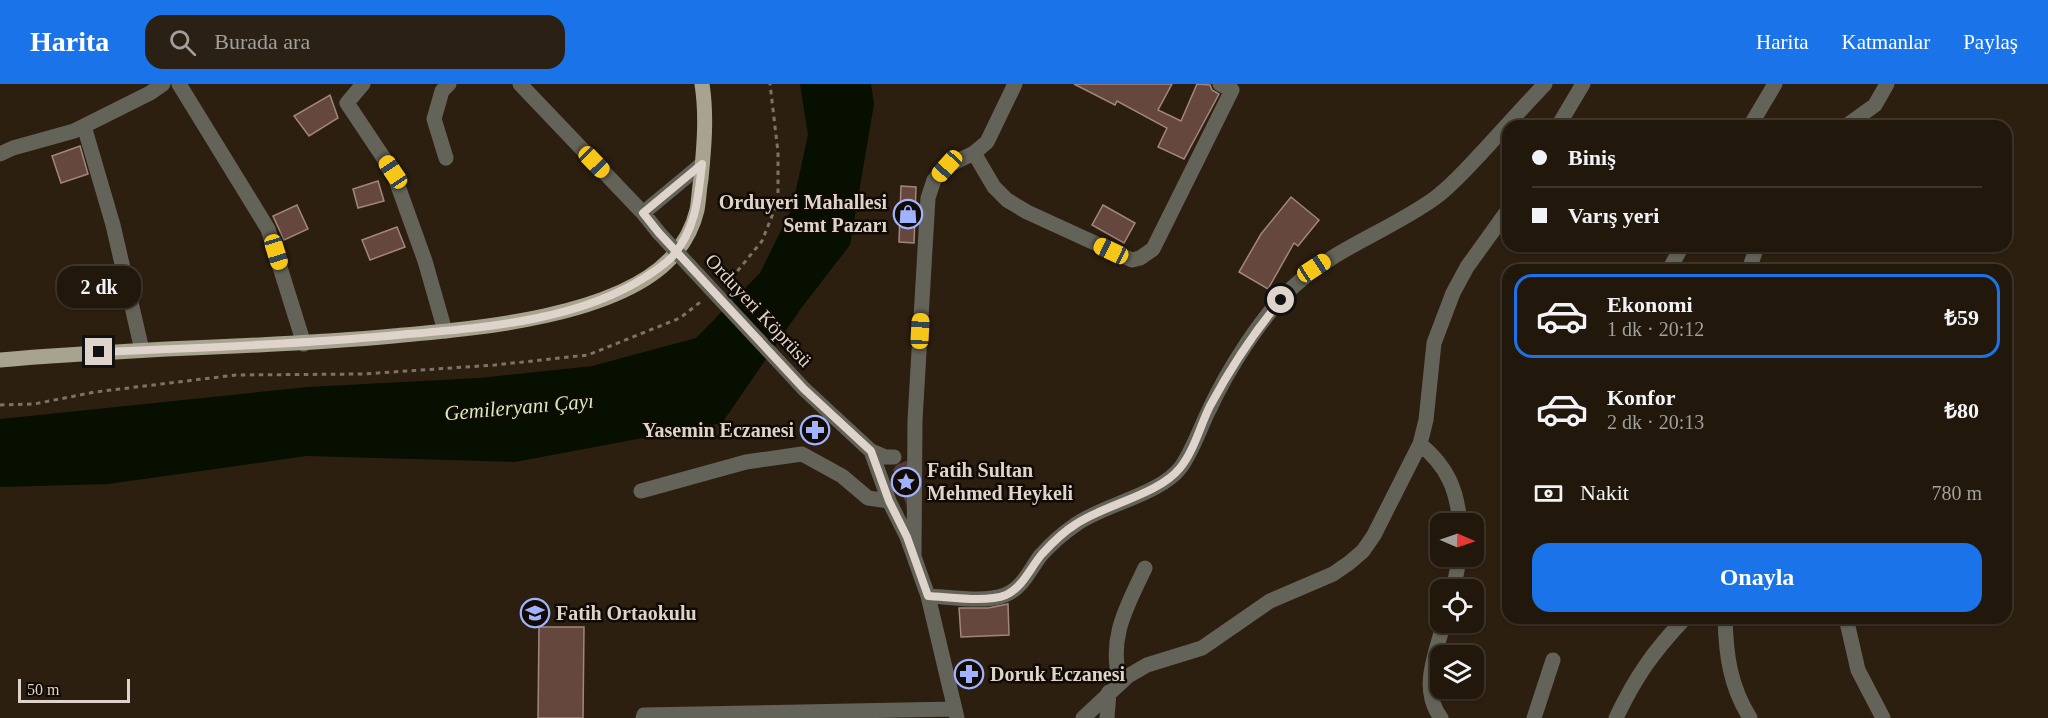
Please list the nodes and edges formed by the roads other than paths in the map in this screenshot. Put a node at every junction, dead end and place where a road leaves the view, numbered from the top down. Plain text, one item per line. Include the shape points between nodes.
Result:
1 (163, 84) edge
2 (179, 84) edge
3 (363, 84) edge
4 (449, 84) edge
5 (520, 84) edge
6 (702, 84) edge
7 (1015, 84) edge
8 (1220, 84) edge
9 (1545, 84) edge
10 (1583, 84) edge
11 (1775, 84) edge
12 (1887, 84) edge
13 (1512, 120) edge
14 (1562, 120) edge
15 (1754, 120) edge
16 (1854, 120) edge
17 (84, 126) junction
18 (1502, 130) edge
19 (974, 153) junction
20 (0, 154) edge
21 (446, 158) dead end
22 (702, 164) junction
23 (643, 213) junction
24 (1502, 218) edge
25 (445, 331) junction
26 (304, 344) junction
27 (142, 350) junction
28 (0, 360) edge
29 (915, 420) junction
30 (1420, 444) junction
31 (871, 451) junction
32 (894, 457) junction
33 (882, 483) junction
34 (641, 491) dead end
35 (889, 501) junction
36 (1460, 513) edge
37 (914, 555) junction
38 (1145, 568) dead end
39 (928, 596) junction
40 (1679, 624) edge
41 (1725, 624) edge
42 (1847, 624) edge
43 (1441, 633) edge
44 (1553, 660) dead end
45 (1114, 687) junction
46 (956, 714) edge
47 (644, 718) edge
48 (1083, 718) edge
49 (1107, 718) edge
50 (1441, 718) edge
51 (1534, 718) edge
52 (1616, 718) edge
53 (1750, 718) edge
54 (1883, 718) edge

1 - 17 street
2 - 26 street via 268,230
3 - 25 street via 347,104 393,172
4 - 21 street via 442,91 434,119
5 - 23 street, Orduyeri Köprüsü
6 - 22 main road via 706,119
7 - 19 street via 987,142
8 - 19 street via 1232,90 1153,249 1140,258 1132,260 1007,200 994,187
9 - 13 street
10 - 14 street
11 - 15 street
12 - 16 street via 1875,105
17 - 20 street
17 - 27 street via 113,225
18 - 39 street via 1437,196 1409,216 1336,254 1291,288 1231,369 1182,466 1173,475 1077,523 1053,543 1015,590 1005,595
19 - 29 street via 947,166 934,180 928,198
22 - 23 street
22 - 25 main road via 697,210 687,234 671,258 634,285 556,313
23 - 31 street, Orduyeri Köprüsü, bridge via 804,389
24 - 30 street via 1467,267 1434,343
25 - 26 main road
26 - 27 main road
27 - 28 main road
29 - 32 street via 911,440
29 - 37 street
30 - 36 street via 1436,457 1449,477
30 - 45 street via 1374,535 1349,563 1318,582 1270,601 1202,648 1147,665
31 - 32 street via 885,458
31 - 33 street
32 - 33 street via 888,462
33 - 35 street
34 - 35 street via 746,462 802,454 842,476 868,498
35 - 37 street
37 - 39 street
38 - 45 street via 1118,628
39 - 46 street
40 - 52 street via 1645,664
41 - 53 street via 1730,675
42 - 54 street via 1858,670
43 - 50 street via 1429,680 1432,704
44 - 51 street
45 - 48 street
45 - 49 street
46 - 47 street

